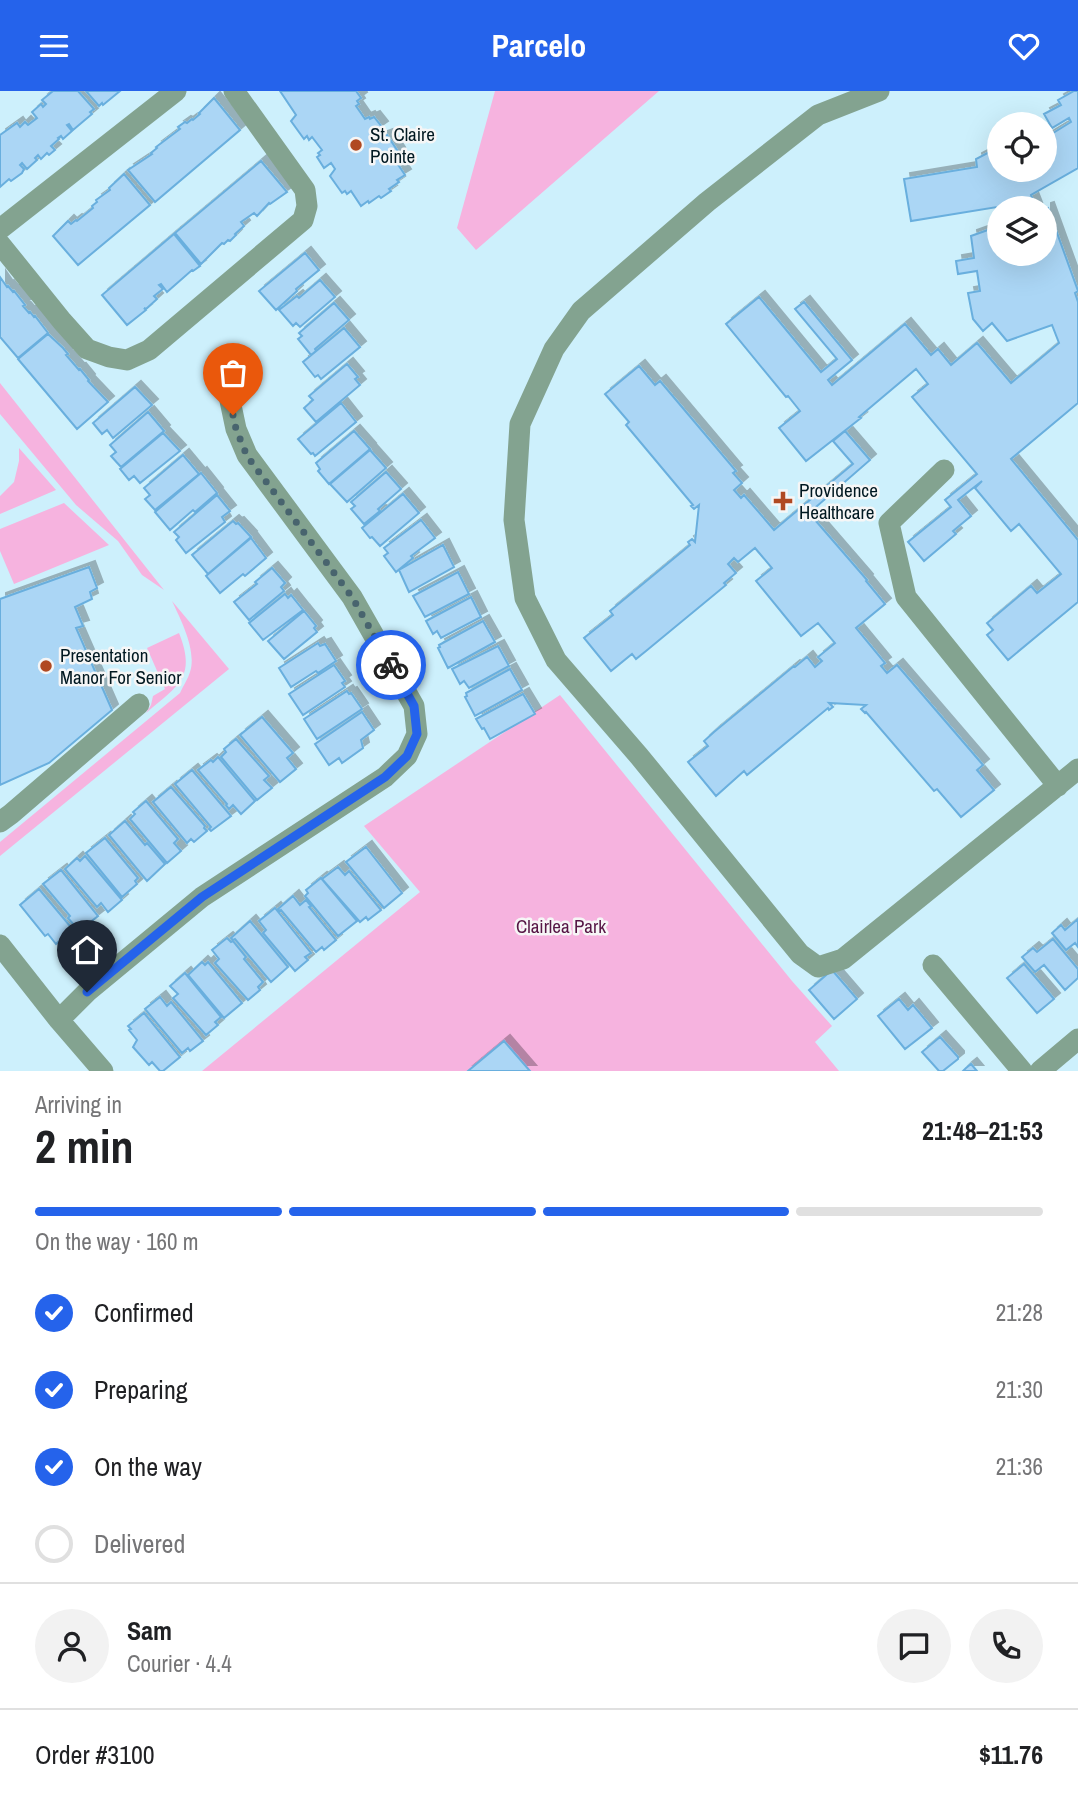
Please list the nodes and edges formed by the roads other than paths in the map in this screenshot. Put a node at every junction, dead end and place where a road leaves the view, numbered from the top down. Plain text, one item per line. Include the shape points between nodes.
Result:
1 (176, 91) edge
2 (234, 91) edge
3 (880, 91) edge
4 (0, 229) edge
5 (0, 244) edge
6 (225, 377) dead end
7 (944, 470) dead end
8 (139, 704) dead end
9 (1078, 769) edge
10 (1058, 786) junction
11 (0, 822) edge
12 (0, 945) edge
13 (933, 964) dead end
14 (59, 1020) junction
15 (1078, 1039) edge
16 (103, 1071) edge
17 (1022, 1071) edge
18 (1040, 1071) edge

1 - 4 street
2 - 5 street via 305,190 315,212 149,350 127,360 87,349
3 - 10 street via 818,115 707,202 581,311 554,349 520,424 514,520 525,598 556,660 800,954 818,967 843,959
6 - 14 street via 247,456 352,597 414,706 417,734 407,756 385,777 202,897
7 - 10 street via 889,523 906,597
8 - 11 street
9 - 10 street
12 - 14 street
13 - 17 street
14 - 16 street
15 - 18 street

